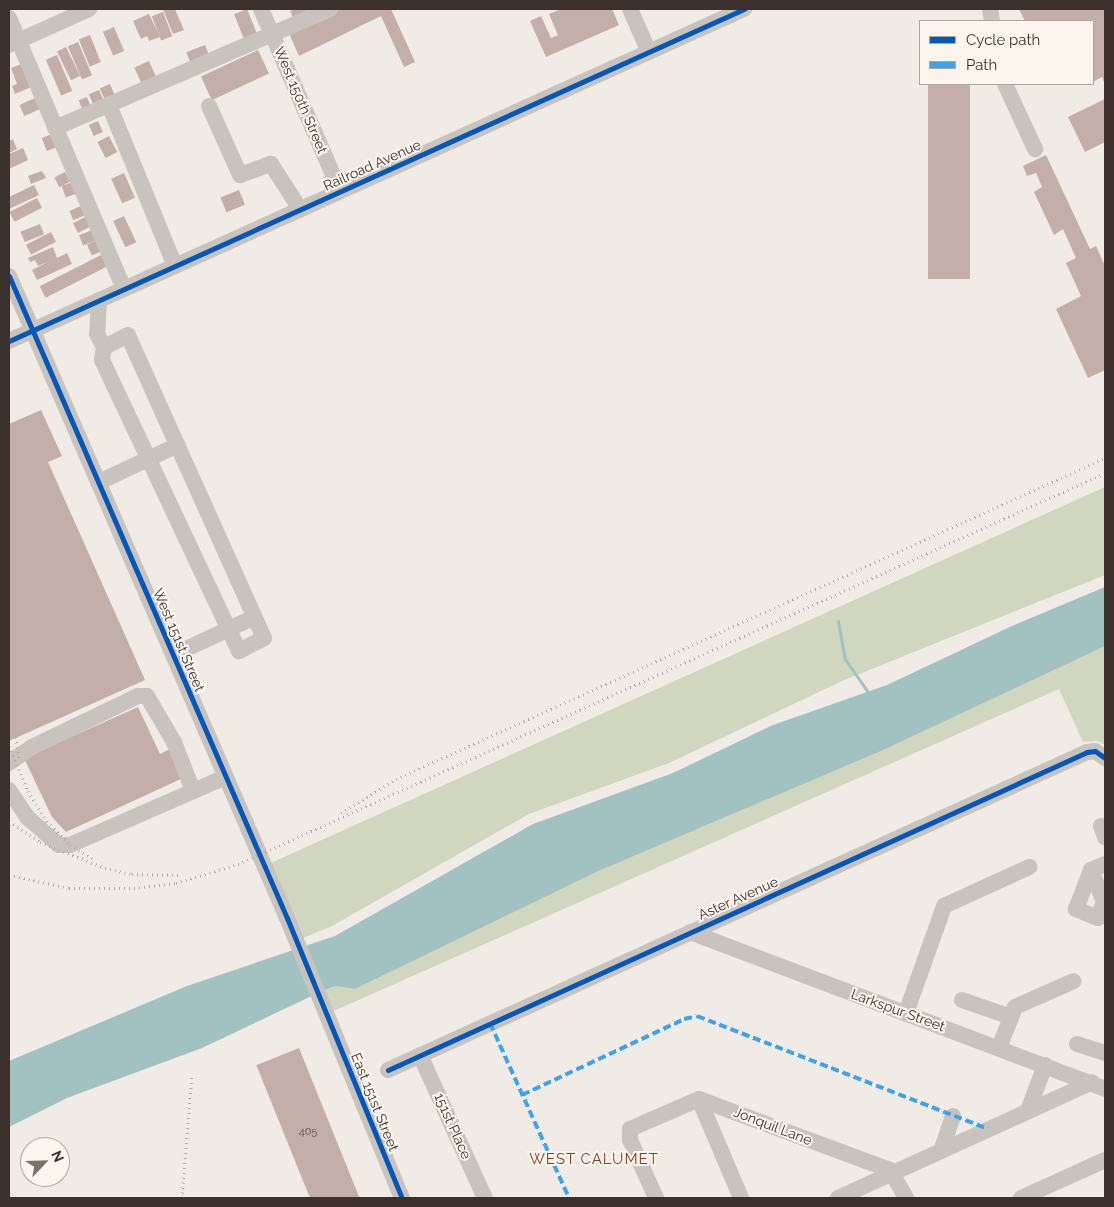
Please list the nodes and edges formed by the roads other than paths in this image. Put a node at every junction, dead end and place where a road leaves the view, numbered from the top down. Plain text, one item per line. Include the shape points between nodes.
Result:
1 (89, 9) edge
2 (261, 9) edge
3 (330, 9) edge
4 (630, 9) edge
5 (744, 9) edge
6 (9, 18) edge
7 (273, 35) junction
8 (14, 42) edge
9 (649, 52) junction
10 (1005, 85) edge
11 (109, 105) junction
12 (209, 106) dead end
13 (55, 128) junction
14 (1035, 149) dead end
15 (340, 191) junction
16 (300, 210) junction
17 (176, 266) junction
18 (9, 276) edge
19 (124, 289) junction
20 (99, 300) junction
21 (32, 330) junction
22 (9, 341) edge
23 (104, 346) junction
24 (178, 445) junction
25 (148, 459) junction
26 (99, 482) junction
27 (255, 617) junction
28 (228, 629) junction
29 (173, 655) junction
30 (1102, 755) edge
31 (9, 764) edge
32 (226, 777) junction
33 (9, 790) edge
34 (193, 791) junction
35 (1029, 868) dead end
36 (690, 932) junction
37 (1074, 980) dead end
38 (962, 1000) dead end
39 (906, 1013) junction
40 (327, 1014) joint
41 (1011, 1018) junction
42 (1077, 1044) dead end
43 (999, 1048) junction
44 (1105, 1053) edge
45 (420, 1054) junction
46 (1045, 1065) junction
47 (388, 1070) dead end
48 (1102, 1086) edge
49 (698, 1099) junction
50 (1028, 1111) junction
51 (953, 1116) dead end
52 (941, 1151) junction
53 (1105, 1160) edge
54 (894, 1173) junction
55 (402, 1198) edge
56 (485, 1198) edge
57 (656, 1198) edge
58 (741, 1198) edge
59 (838, 1198) edge
60 (906, 1198) edge
61 (1021, 1198) edge

1 - 8 street
2 - 7 street, West 150th Street
3 - 7 street
4 - 9 street
5 - 9 street, Railroad Avenue
6 - 8 street
7 - 11 street
7 - 15 street, West 150th Street
8 - 13 street
9 - 15 street, Railroad Avenue
10 - 14 street
11 - 13 street
11 - 17 street
12 - 16 street via 240,174 271,164
13 - 19 street
15 - 16 street, Railroad Avenue
16 - 17 street, Railroad Avenue
17 - 19 street, Railroad Avenue
18 - 21 street, West 151st Street
19 - 20 street, Railroad Avenue
20 - 21 street, Railroad Avenue
20 - 23 street via 97,334
21 - 22 street, Railroad Avenue
21 - 26 street, West 151st Street
23 - 24 street via 128,335
23 - 25 street via 102,360
24 - 25 street
24 - 27 street
25 - 26 street
25 - 28 street
26 - 29 street, West 151st Street
27 - 28 street
27 - 28 street via 264,638 239,651
28 - 29 street
29 - 32 street, West 151st Street
30 - 36 street, Aster Avenue via 1087,752
31 - 34 street via 32,747 138,696 147,696 174,742
32 - 34 street
32 - 40 street, West 151st Street
33 - 34 street via 28,818 59,845 70,845
35 - 39 street via 944,906
36 - 39 street, Larkspur Street
36 - 45 street, Aster Avenue
37 - 41 street via 1015,1007
38 - 41 street
39 - 43 street, Larkspur Street
40 - 55 street, East 151st Street
41 - 43 street
42 - 44 street
43 - 46 street, Larkspur Street
45 - 47 street, Aster Avenue
45 - 56 street, 151st Place
46 - 48 street, Larkspur Street
46 - 50 street
48 - 50 street
49 - 54 street, Jonquil Lane
49 - 57 street via 635,1126 629,1132
49 - 58 street
50 - 52 street
51 - 52 street
52 - 54 street
53 - 61 street
54 - 59 street
54 - 60 street

